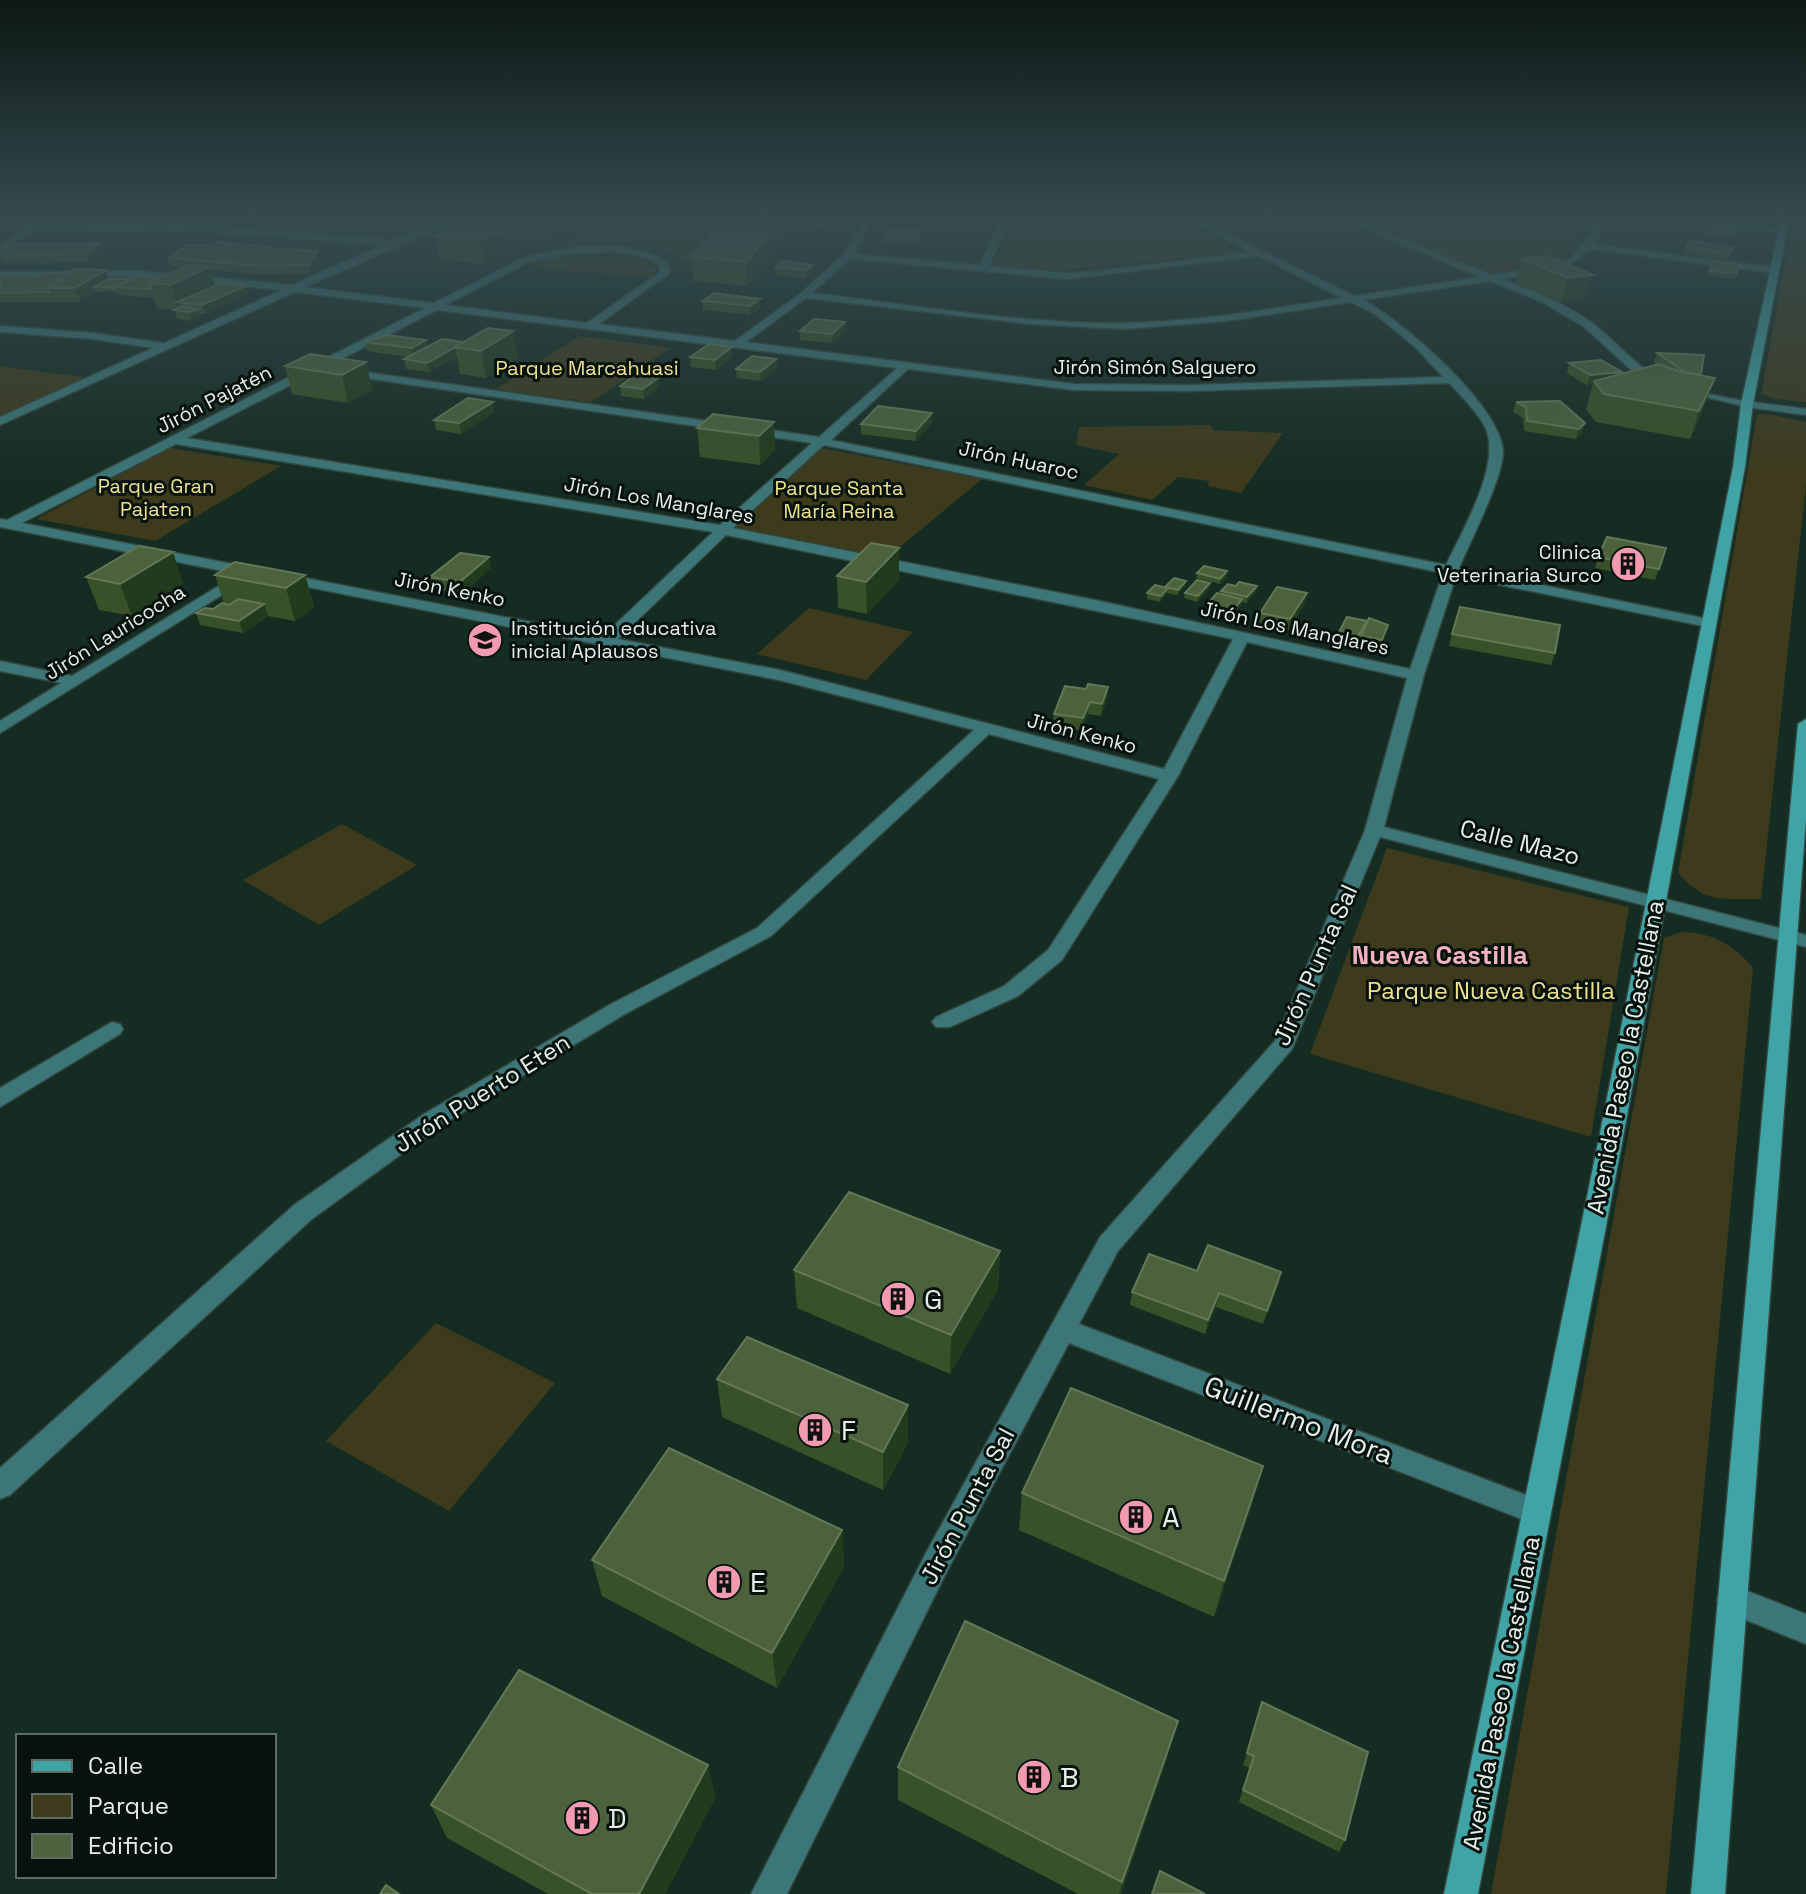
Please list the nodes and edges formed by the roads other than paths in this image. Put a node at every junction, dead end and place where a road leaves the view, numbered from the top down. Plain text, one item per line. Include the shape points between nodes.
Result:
1 (249, 308) edge
2 (432, 308) edge
3 (446, 308) edge
4 (614, 308) edge
5 (786, 308) edge
6 (920, 308) edge
7 (1288, 308) edge
8 (1370, 308) edge
9 (1559, 308) edge
10 (1767, 308) edge
11 (589, 326) junction
12 (0, 329) edge
13 (163, 346) junction
14 (735, 346) junction
15 (315, 368) junction
16 (903, 368) junction
17 (1452, 380) junction
18 (1747, 404) junction
19 (1806, 412) edge
20 (0, 421) edge
21 (175, 440) junction
22 (820, 441) junction
23 (5, 524) edge
24 (723, 530) junction
25 (1451, 569) junction
26 (251, 571) junction
27 (1708, 623) junction
28 (1242, 637) junction
29 (608, 640) junction
30 (0, 666) edge
31 (1416, 675) junction
32 (74, 681) junction
33 (1806, 724) edge
34 (0, 728) edge
35 (985, 729) junction
36 (1169, 776) junction
37 (1374, 830) junction
38 (1655, 900) junction
39 (1796, 938) edge
40 (943, 1022) dead end
41 (112, 1029) dead end
42 (0, 1099) edge
43 (1061, 1329) junction
44 (0, 1486) edge
45 (1537, 1512) junction
46 (1732, 1600) junction
47 (1806, 1629) edge
48 (768, 1894) edge
49 (1461, 1894) edge
50 (1708, 1894) edge

1 - 13 street
2 - 15 street, Jirón Pajatén
3 - 11 street, Jirón Simón Salguero
4 - 11 street, Jirón Pajatén
5 - 14 street
6 - 7 street via 1123,326
8 - 17 street, Jirón Punta Sal via 1400,328
9 - 18 street via 1664,384
10 - 18 main road, Avenida Paseo la Castellana
11 - 14 street, Jirón Simón Salguero
12 - 13 street
13 - 20 street
14 - 16 street, Jirón Simón Salguero
15 - 21 street, Jirón Pajatén
15 - 22 street, Jirón Huaroc
16 - 17 street, Jirón Simón Salguero via 1134,389
16 - 22 street
17 - 25 street, Jirón Punta Sal via 1492,429 1497,453
18 - 19 street
18 - 27 main road, Avenida Paseo la Castellana
21 - 23 street, Jirón Pajatén
21 - 24 street, Jirón Los Manglares
22 - 24 street
22 - 25 street, Jirón Huaroc
23 - 26 street, Jirón Kenko
24 - 28 street, Jirón Los Manglares
24 - 29 street
25 - 27 street, Jirón Huaroc
25 - 31 street, Jirón Punta Sal
26 - 29 street, Jirón Kenko
26 - 32 street, Jirón Lauricocha
27 - 38 main road, Avenida Paseo la Castellana
28 - 31 street, Jirón Los Manglares
28 - 36 street
29 - 35 street, Jirón Kenko via 780,675
30 - 32 street
31 - 37 street, Jirón Punta Sal
32 - 34 street, Jirón Lauricocha
33 - 39 main road
35 - 36 street, Jirón Kenko
35 - 44 street, Jirón Puerto Eten via 764,932 618,1009 432,1120 303,1212
36 - 40 street via 1055,955 1011,991
37 - 38 street, Calle Mazo
37 - 43 street, Jirón Punta Sal via 1284,1044 1109,1244
38 - 39 street, Calle Mazo
38 - 45 main road, Avenida Paseo la Castellana
39 - 46 main road
41 - 42 street
43 - 45 street, Guillermo Mora
43 - 48 street, Jirón Punta Sal
45 - 49 main road, Avenida Paseo la Castellana
46 - 47 street
46 - 50 main road

